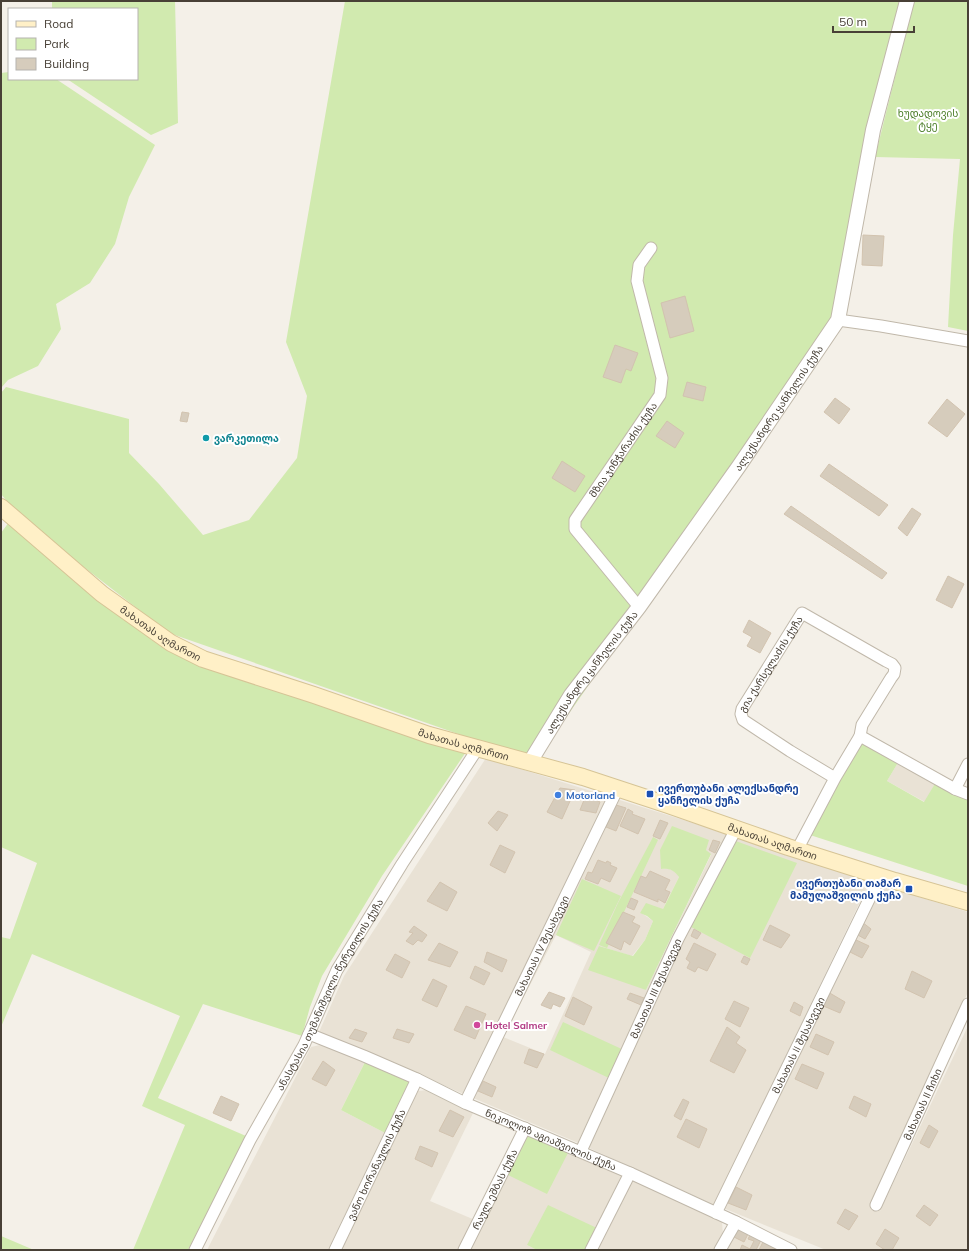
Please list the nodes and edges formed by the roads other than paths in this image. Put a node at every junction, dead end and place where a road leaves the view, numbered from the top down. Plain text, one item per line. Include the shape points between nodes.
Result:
1 (907, 1) edge
2 (651, 248) dead end
3 (838, 320) junction
4 (968, 341) edge
5 (1, 507) edge
6 (639, 607) junction
7 (860, 736) junction
8 (478, 748) junction
9 (530, 762) junction
10 (968, 764) edge
11 (835, 778) junction
12 (618, 788) junction
13 (955, 789) junction
14 (968, 794) edge
15 (736, 829) junction
16 (797, 850) junction
17 (880, 877) junction
18 (968, 902) edge
19 (968, 1004) edge
20 (308, 1034) junction
21 (418, 1079) junction
22 (465, 1103) junction
23 (524, 1128) junction
24 (581, 1151) junction
25 (630, 1173) junction
26 (876, 1204) dead end
27 (716, 1213) junction
28 (736, 1222) junction
29 (195, 1250) edge
30 (335, 1250) edge
31 (464, 1250) edge
32 (591, 1250) edge
33 (720, 1250) edge
34 (791, 1250) edge

1 - 3 street, ალექსანდრე ყანჩელის ქუჩა via 873,130
2 - 6 street, მზია ჯინჭარაძის ქუჩა via 638,265 637,281 662,378 660,395 575,520 575,529
3 - 4 street
3 - 6 street, ალექსანდრე ყანჩელის ქუჩა
5 - 8 main road, მახათას აღმართი via 102,594 171,643 202,659 429,735
6 - 9 street, ალექსანდრე ყანჩელის ქუჩა via 571,695
7 - 11 street, გია ქარსელაძის ქუჩა
7 - 11 street, გია ქარსელაძის ქუჩა via 862,725 892,678 895,668 802,613 741,714 743,720
7 - 13 street
8 - 9 main road, მახათას აღმართი
8 - 20 street, ანასტასია თუმანიშვილი-წერეთლის ქუჩა via 337,970
9 - 12 main road, მახათას აღმართი
10 - 13 street
11 - 16 street, გია ქარსელაძის ქუჩა
12 - 15 main road, მახათას აღმართი
12 - 22 street, მახათას IV შესახვევი
13 - 14 street
15 - 16 main road, მახათას აღმართი
15 - 24 street, მახათას III შესახვევი via 678,938
16 - 17 main road, მახათას აღმართი
17 - 18 main road, მახათას აღმართი
17 - 27 street, მახათას II შესახვევი
19 - 26 street, მახათას II ჩიხი
20 - 21 street, ნიკოლოზ აგიაშვილის ქუჩა
20 - 29 street, ანასტასია თუმანიშვილი-წერეთლის ქუჩა via 250,1140
21 - 22 street, ნიკოლოზ აგიაშვილის ქუჩა
21 - 30 street, ვანო ხორანაულის ქუჩა
22 - 23 street, ნიკოლოზ აგიაშვილის ქუჩა
23 - 24 street, ნიკოლოზ აგიაშვილის ქუჩა
23 - 31 street, რაულ ეშბას ქუჩა
24 - 25 street, ნიკოლოზ აგიაშვილის ქუჩა
25 - 27 street, ნიკოლოზ აგიაშვილის ქუჩა
25 - 32 street
27 - 28 street, ნიკოლოზ აგიაშვილის ქუჩა
28 - 33 street
28 - 34 street, ნიკოლოზ აგიაშვილის ქუჩა

